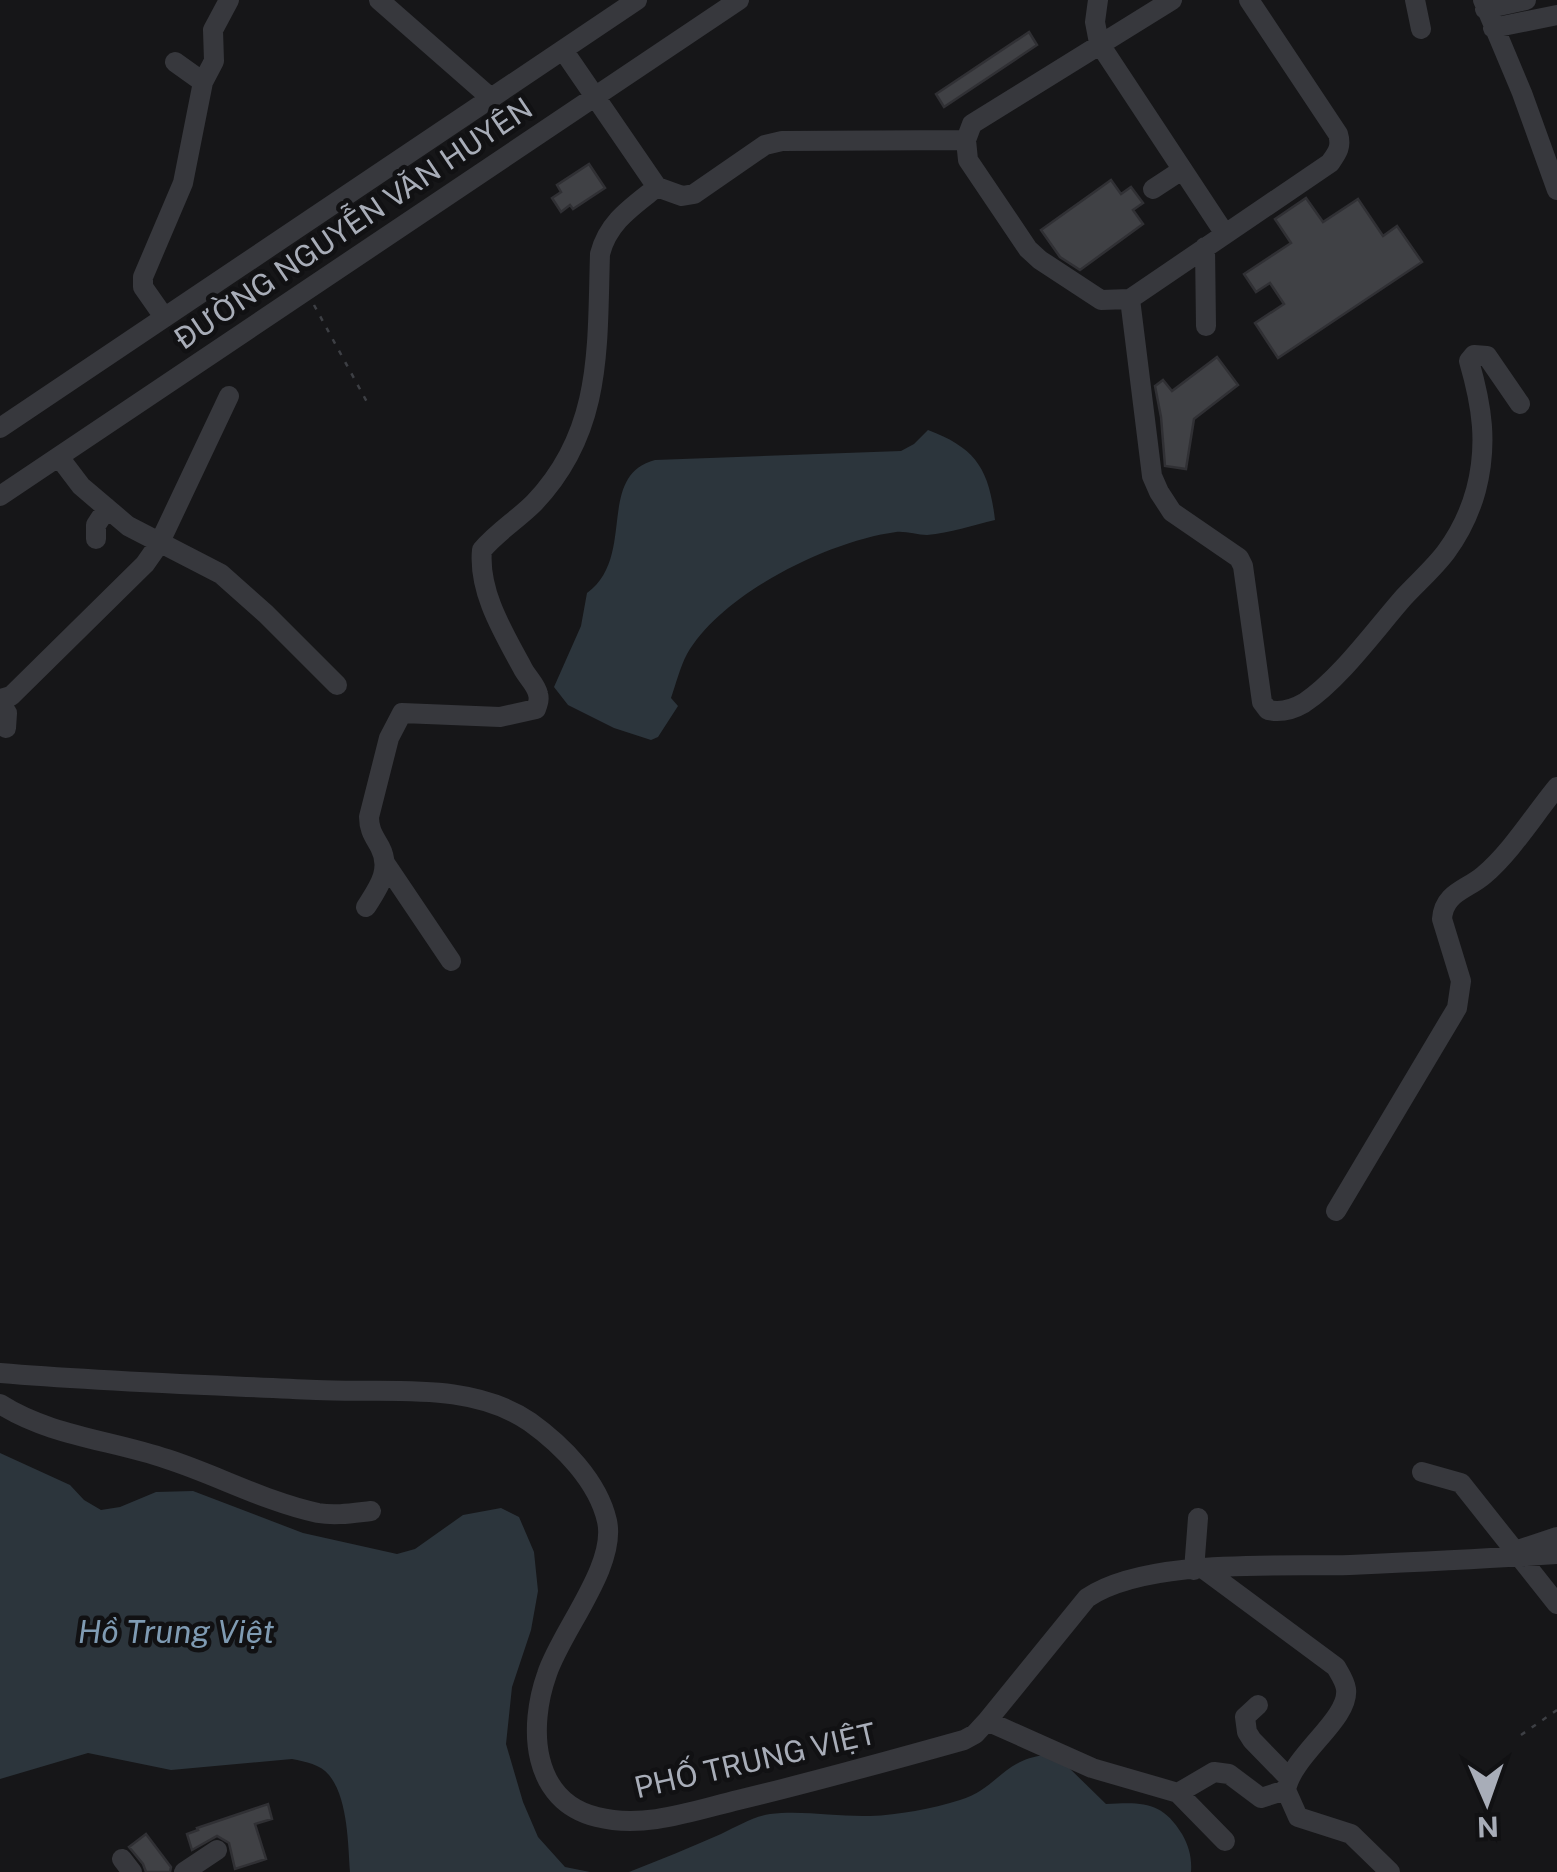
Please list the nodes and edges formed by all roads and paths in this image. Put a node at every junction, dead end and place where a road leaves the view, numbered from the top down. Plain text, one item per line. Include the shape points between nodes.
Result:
1 (229, 0) edge
2 (379, 0) edge
3 (637, 0) edge
4 (739, 0) edge
5 (1098, 0) edge
6 (1172, 0) edge
7 (1249, 0) edge
8 (1415, 0) edge
9 (1526, 0) edge
10 (1487, 12) edge
11 (1557, 15) edge
12 (1421, 29) dead end
13 (1099, 43) junction
14 (563, 50) junction
15 (175, 62) dead end
16 (203, 82) junction
17 (595, 97) junction
18 (492, 98) junction
19 (966, 140) junction
20 (1182, 170) junction
21 (657, 187) junction
22 (1153, 189) dead end
23 (1557, 190) edge
24 (1225, 234) junction
25 (1206, 247) junction
26 (306, 291) junction
27 (1130, 299) junction
28 (164, 317) junction
29 (1206, 326) dead end
30 (229, 396) dead end
31 (366, 402) dead end
32 (1520, 404) dead end
33 (0, 428) edge
34 (59, 457) junction
35 (0, 496) edge
36 (107, 508) junction
37 (96, 539) dead end
38 (160, 544) junction
39 (336, 685) dead end
40 (0, 702) edge
41 (6, 728) dead end
42 (1557, 787) edge
43 (386, 864) junction
44 (366, 907) dead end
45 (451, 961) dead end
46 (1336, 1211) dead end
47 (0, 1373) edge
48 (0, 1404) edge
49 (1422, 1472) dead end
50 (371, 1511) dead end
51 (1198, 1518) dead end
52 (1557, 1537) edge
53 (1520, 1554) junction
54 (1557, 1554) edge
55 (1199, 1570) junction
56 (1557, 1604) edge
57 (1258, 1705) dead end
58 (1557, 1710) edge
59 (987, 1721) junction
60 (1521, 1735) dead end
61 (1287, 1784) junction
62 (1178, 1793) junction
63 (1225, 1841) dead end
64 (217, 1850) dead end
65 (184, 1872) edge
66 (1390, 1872) edge

1 - 16 street via 215,23 214,61
2 - 18 street
3 - 14 street, ĐƯỜNG NGUYỄN VĂN HUYÊN
4 - 17 street, ĐƯỜNG NGUYỄN VĂN HUYÊN
5 - 13 street
6 - 13 street
7 - 24 street via 1341,143 1330,164
8 - 12 street
9 - 10 street
10 - 11 street
10 - 23 street
13 - 19 street via 972,124
13 - 20 street
14 - 17 street
14 - 18 street, ĐƯỜNG NGUYỄN VĂN HUYÊN
15 - 16 street
16 - 28 street via 182,183 143,277
17 - 21 street
17 - 26 street, ĐƯỜNG NGUYỄN VĂN HUYÊN
18 - 28 street, ĐƯỜNG NGUYỄN VĂN HUYÊN
19 - 21 street via 782,141 764,146 694,194
19 - 27 street via 968,160 1040,260 1101,300
20 - 22 street
20 - 24 street
21 - 43 street via 604,236 594,385 569,458 482,550 480,569 500,627 537,689 536,709 500,716 402,713 369,817
24 - 25 street
25 - 27 street
25 - 29 street
26 - 31 path
26 - 34 street, ĐƯỜNG NGUYỄN VĂN HUYÊN
27 - 32 street via 1152,476 1172,512 1239,558 1262,702 1279,713 1329,681 1445,554 1465,523 1483,452 1481,402 1469,362 1474,355 1487,356
28 - 33 street, ĐƯỜNG NGUYỄN VĂN HUYÊN
30 - 38 street
34 - 35 street, ĐƯỜNG NGUYỄN VĂN HUYÊN
34 - 36 street
36 - 37 street
36 - 38 street
38 - 39 street via 221,574
38 - 40 street
40 - 41 street
42 - 46 street via 1484,876 1448,898 1442,919 1461,980 1457,1008
43 - 44 street
43 - 45 street
47 - 59 street, PHỐ TRUNG VIỆT via 436,1392 528,1420 578,1465 608,1524 605,1554 547,1672 536,1718 545,1778 580,1811 598,1818 651,1821 790,1788 964,1740
48 - 50 street via 82,1438 174,1461 316,1512
49 - 53 street via 1461,1484
51 - 55 street
52 - 53 street
53 - 54 street, PHỐ TRUNG VIỆT
53 - 55 street, PHỐ TRUNG VIỆT
53 - 56 street
55 - 59 street, PHỐ TRUNG VIỆT via 1127,1580 1087,1598
55 - 61 street via 1336,1667 1344,1681 1344,1705
57 - 61 street via 1245,1717 1247,1732
58 - 60 path
59 - 62 street via 1092,1768
61 - 62 street via 1261,1798 1229,1774 1214,1772
61 - 66 street via 1298,1817 1351,1834
62 - 63 street
64 - 65 street

